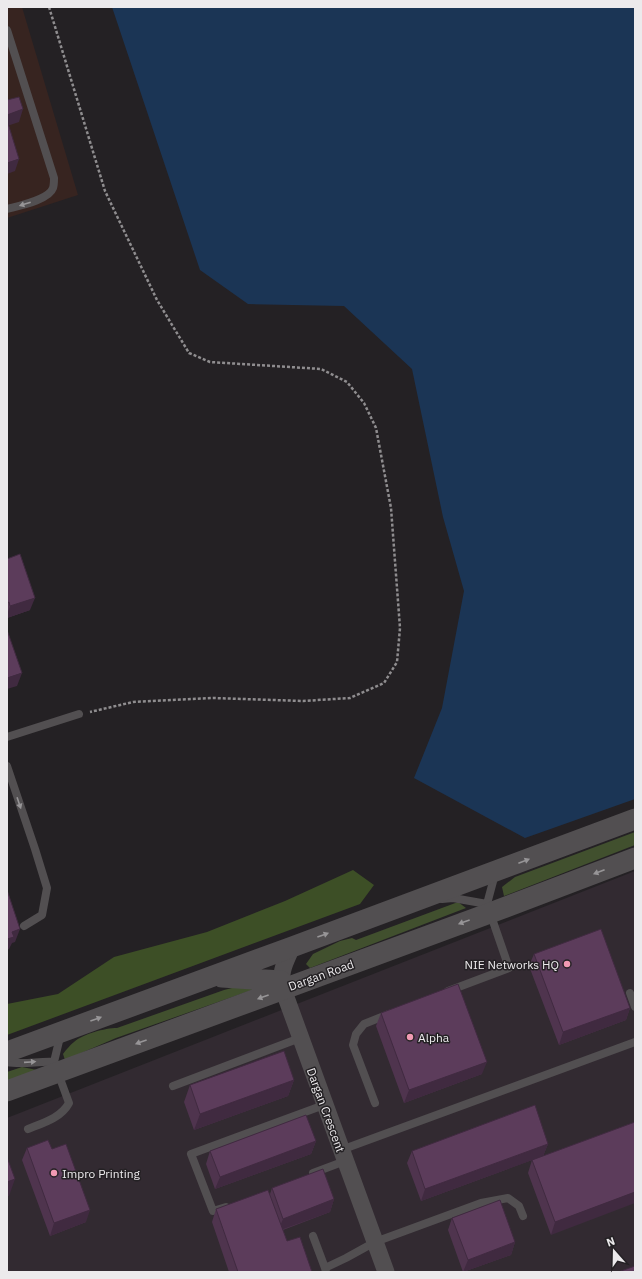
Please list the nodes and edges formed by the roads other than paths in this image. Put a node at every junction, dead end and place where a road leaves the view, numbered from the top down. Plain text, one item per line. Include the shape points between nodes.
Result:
1 (7, 30) edge
2 (7, 209) edge
3 (79, 714) road end
4 (7, 737) edge
5 (7, 766) edge
6 (635, 819) edge
7 (635, 858) edge
8 (496, 871) junction
9 (416, 901) junction
10 (488, 908) junction
11 (24, 926) dead end
12 (292, 947) junction
13 (209, 977) junction
14 (282, 985) junction
15 (630, 993) dead end
16 (438, 995) edge
17 (635, 1007) edge
18 (394, 1012) edge
19 (65, 1030) junction
20 (300, 1038) junction
21 (635, 1042) edge
22 (7, 1052) edge
23 (7, 1062) edge
24 (55, 1068) junction
25 (173, 1086) dead end
26 (7, 1091) edge
27 (375, 1103) dead end
28 (324, 1105) junction
29 (28, 1129) dead end
30 (343, 1155) junction
31 (308, 1175) edge
32 (235, 1203) edge
33 (523, 1216) dead end
34 (313, 1236) dead end
35 (375, 1242) junction
36 (325, 1270) edge
37 (386, 1272) edge

1 -> 2 lane via 54,178 54,188 44,198
3 - 4 lane
5 -> 11 lane via 47,888 42,915
8 -> 6 street
7 -> 10 street, Dargan Road
8 - 9 street
8 - 10 lane
9 - 10 lane via 452,898
12 -> 9 street
10 -> 14 street, Dargan Road
10 - 16 lane via 509,968
12 - 13 street
12 - 14 street via 282,970
13 - 14 street via 249,978
19 -> 13 street
14 - 20 street, Dargan Crescent
14 -> 24 street, Dargan Road
15 - 17 lane
18 - 27 lane via 364,1024 356,1034 353,1045
19 - 22 street
19 - 24 lane via 59,1041
20 - 25 lane
20 - 28 street, Dargan Crescent
21 - 30 lane
23 -> 24 lane via 39,1061
24 - 26 street, Dargan Road
24 - 29 lane via 69,1103 66,1110
28 - 30 street, Dargan Crescent
28 - 32 lane via 191,1154 213,1211
30 - 31 lane
30 - 35 street, Dargan Crescent
33 - 35 lane via 519,1206 508,1198 481,1203
34 - 36 lane
35 - 36 lane
35 - 37 street, Dargan Crescent

